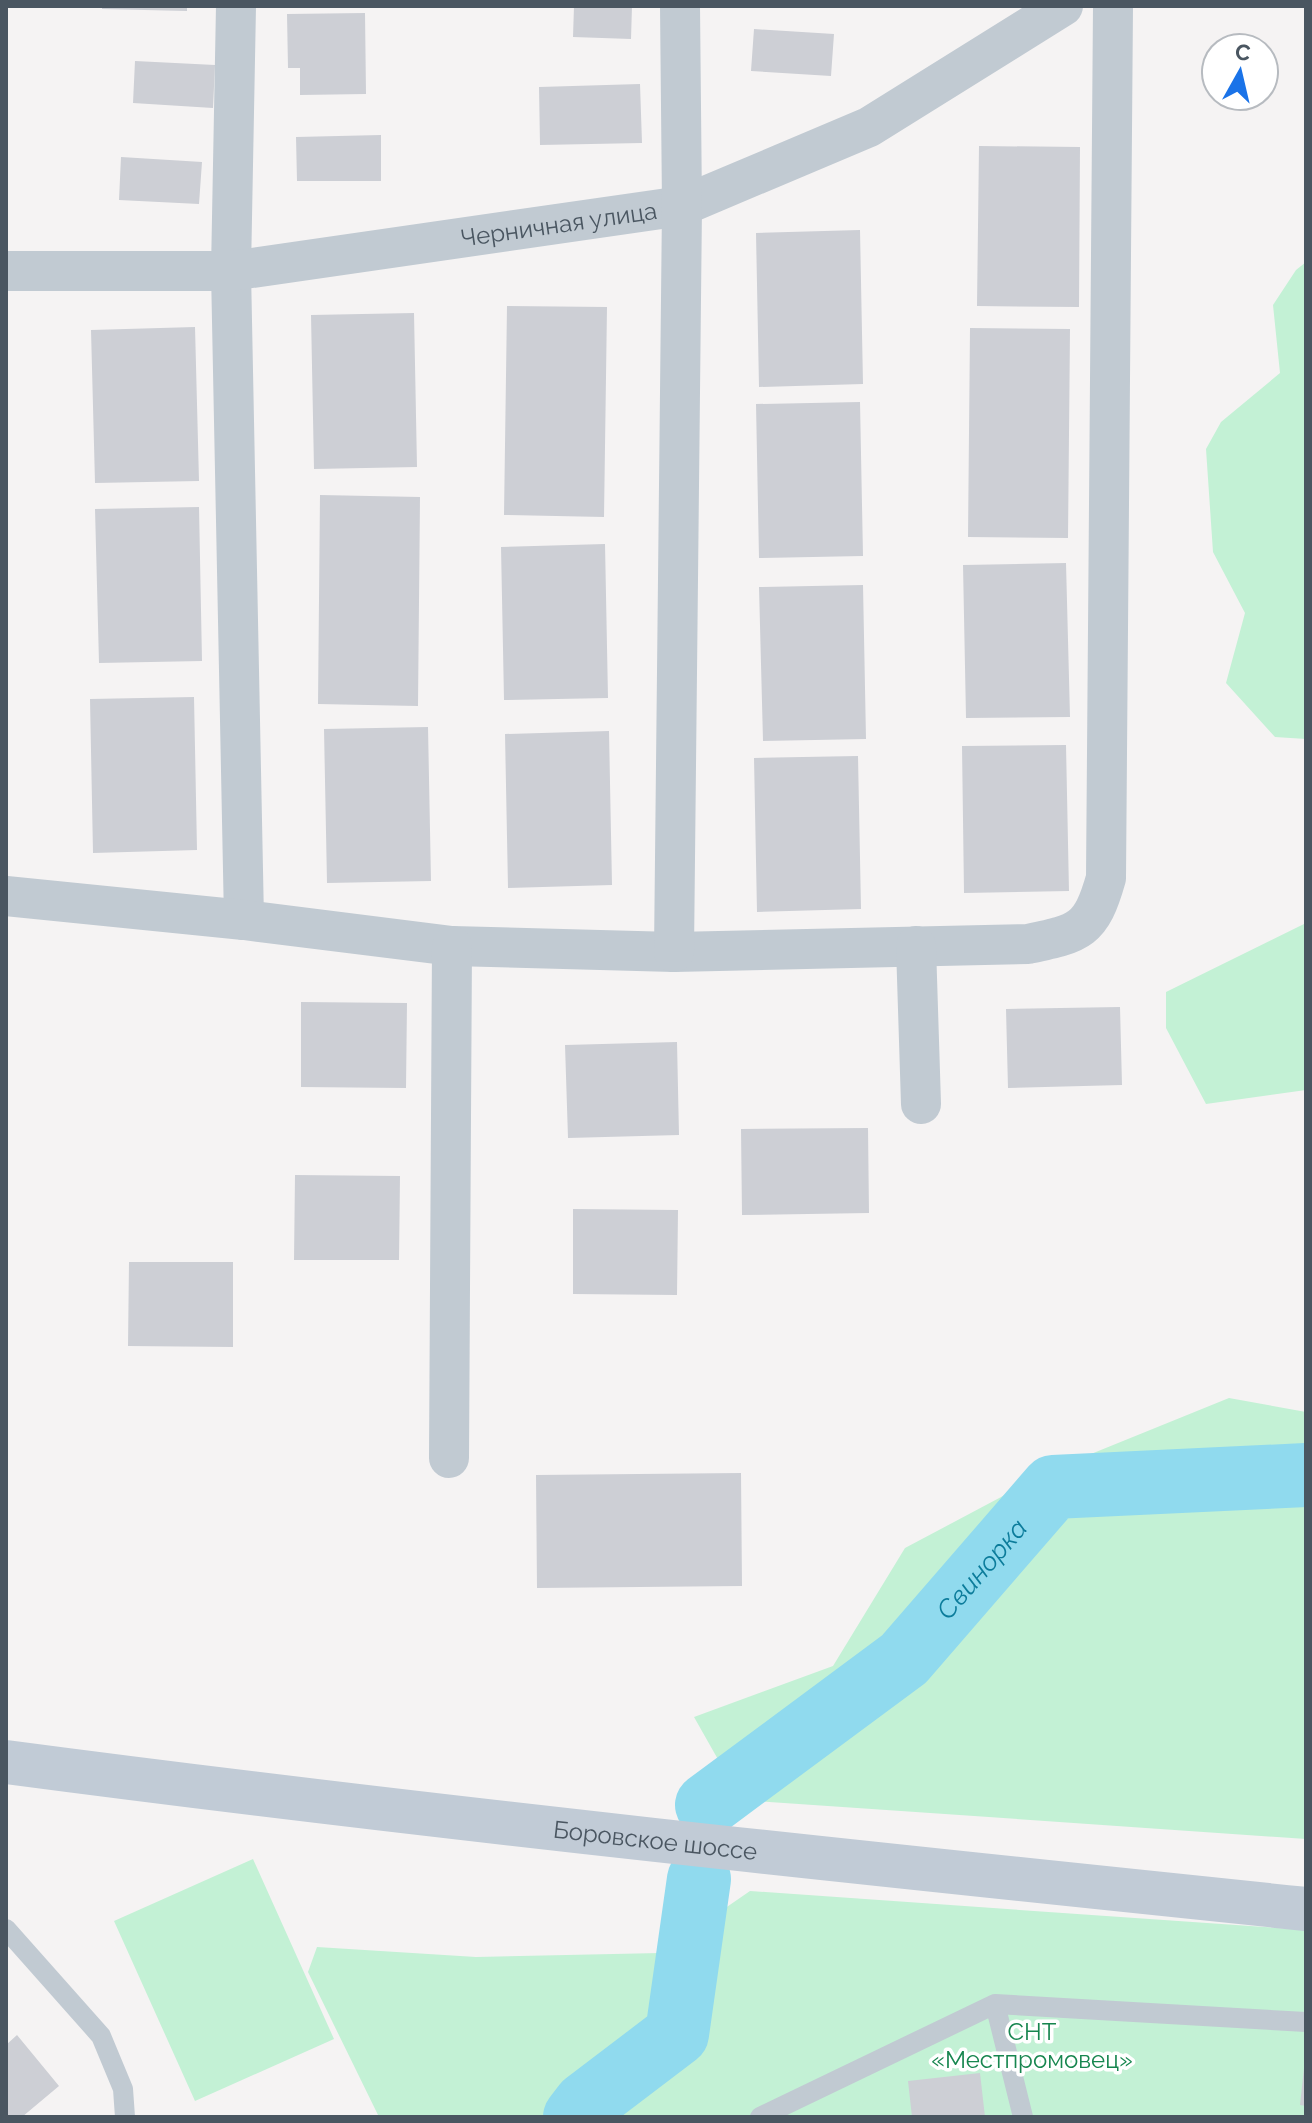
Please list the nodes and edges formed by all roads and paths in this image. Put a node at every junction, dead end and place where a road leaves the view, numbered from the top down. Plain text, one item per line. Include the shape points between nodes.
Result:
1 (236, 6) edge
2 (680, 6) edge
3 (1063, 6) edge
4 (1113, 6) edge
5 (682, 206) junction
6 (6, 271) edge
7 (231, 271) junction
8 (6, 896) edge
9 (244, 920) junction
10 (452, 946) junction
11 (916, 946) junction
12 (674, 952) junction
13 (921, 1104) dead end
14 (449, 1458) dead end
15 (6, 1762) edge
16 (1306, 1909) edge
17 (6, 1929) edge
18 (995, 2004) junction
19 (1306, 2022) edge
20 (125, 2117) edge
21 (760, 2117) edge
22 (1023, 2117) edge

1 - 7 street
2 - 5 street
3 - 5 street, Черничная улица via 869,127
4 - 11 street via 1106,878 1087,925 1061,937 1028,944
5 - 7 street, Черничная улица
5 - 12 street
6 - 7 street, Черничная улица
7 - 9 street
8 - 9 street
9 - 10 street
10 - 12 street
10 - 14 street
11 - 12 street
11 - 13 street
15 - 16 main road, Боровское шоссе via 498,1823
17 - 20 lane via 101,2036 123,2089
18 - 19 lane
18 - 21 lane
18 - 22 lane

